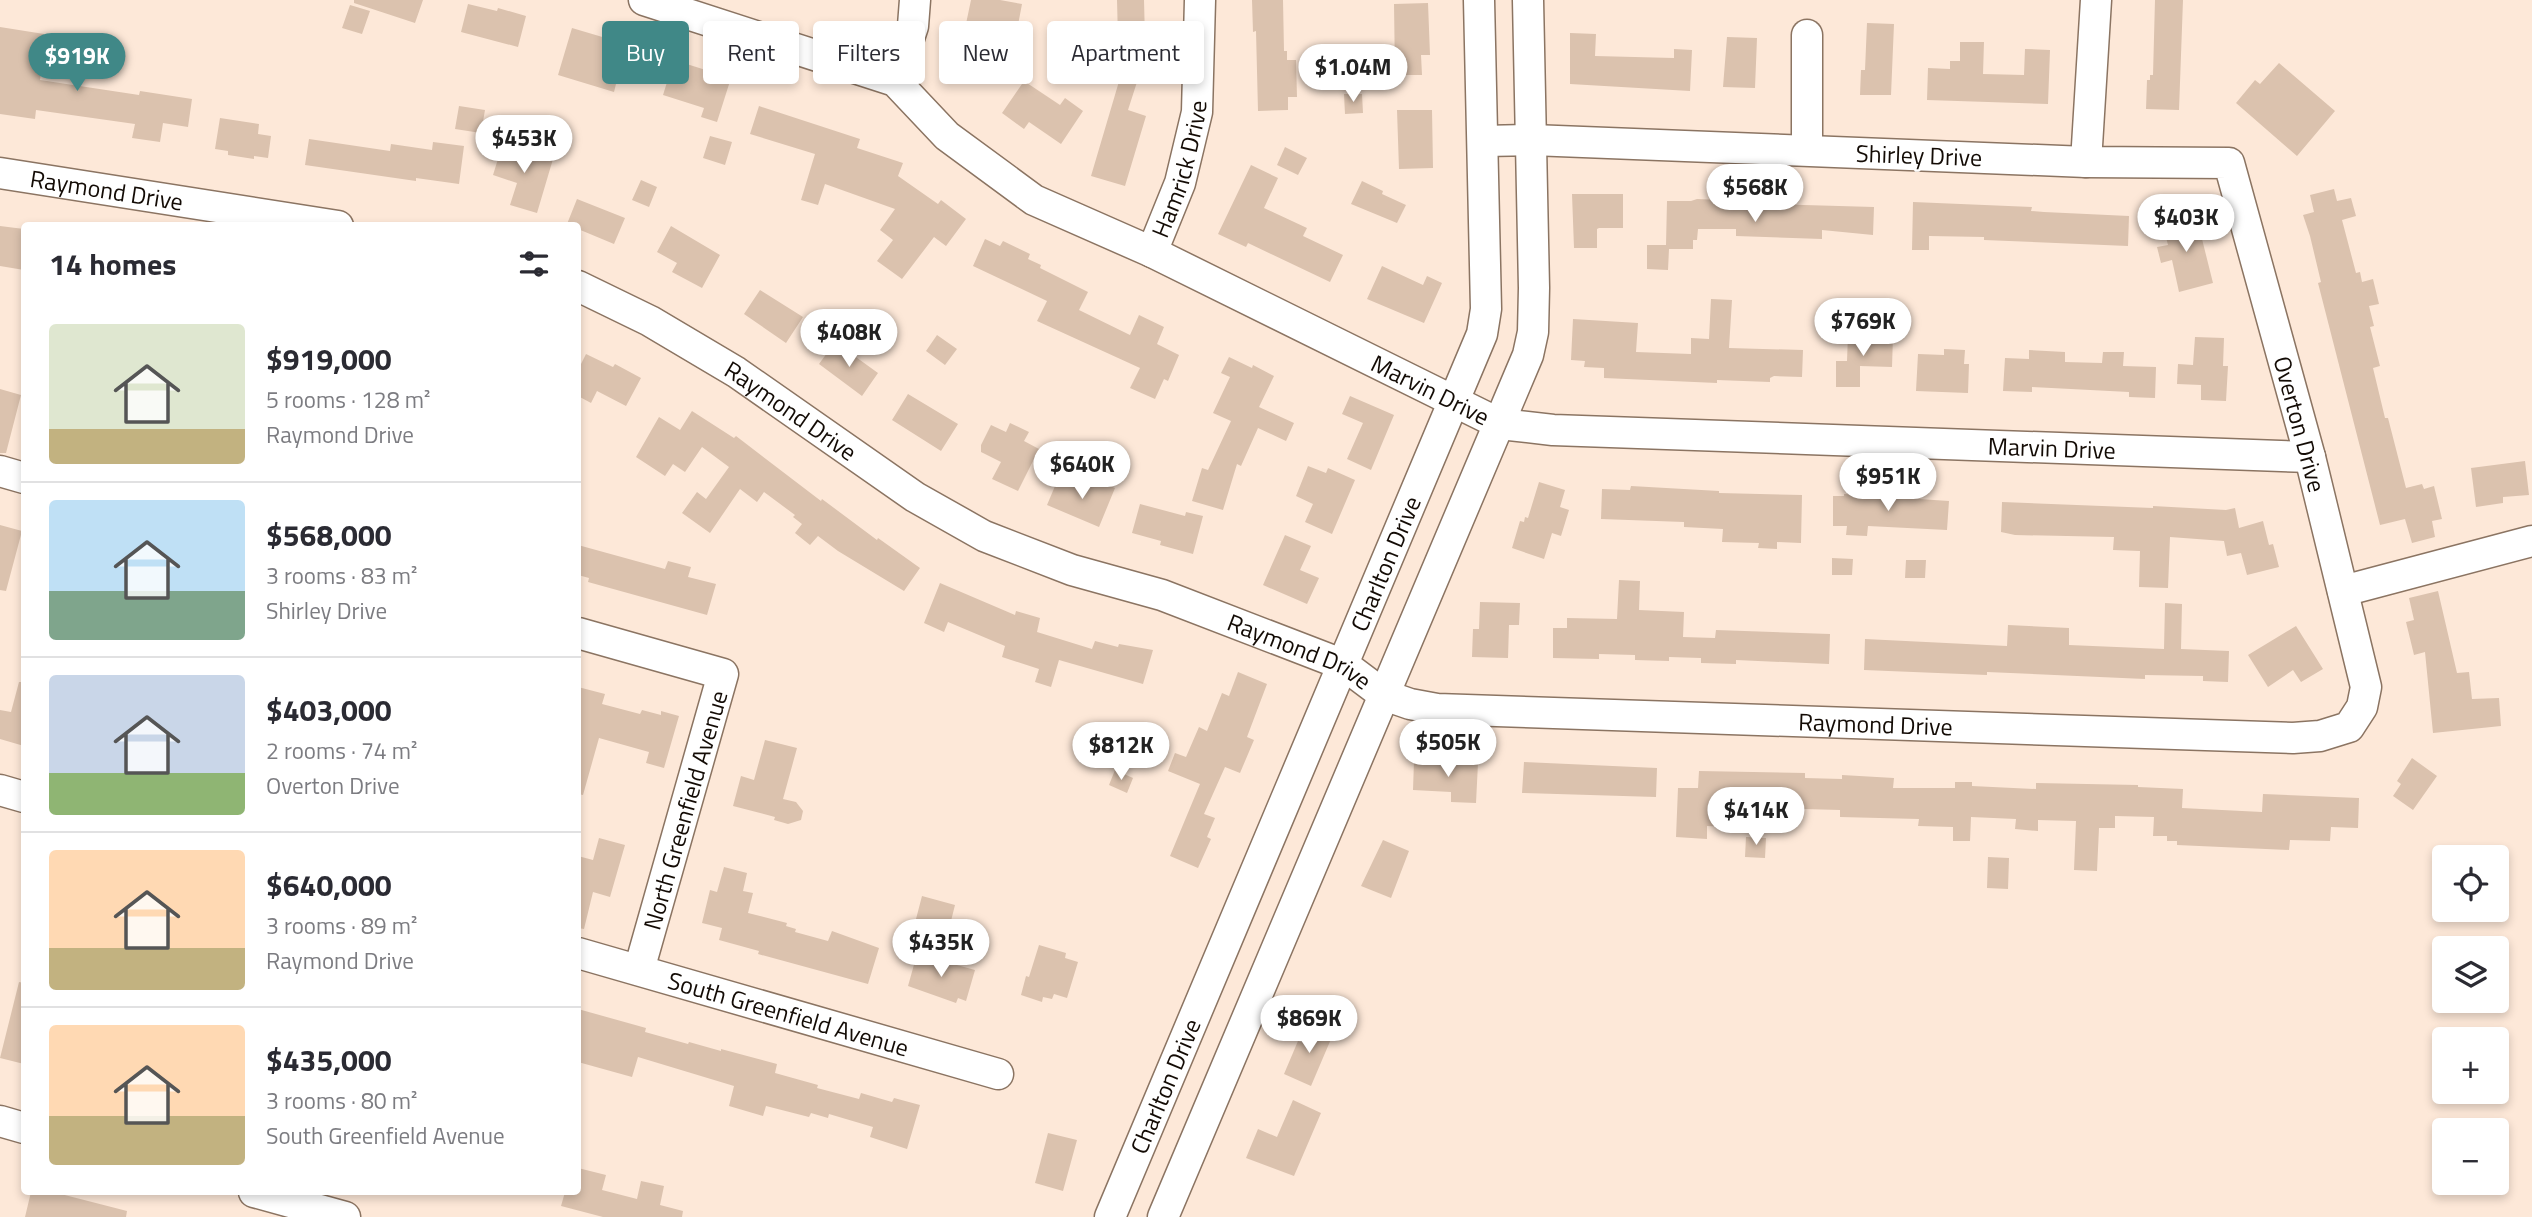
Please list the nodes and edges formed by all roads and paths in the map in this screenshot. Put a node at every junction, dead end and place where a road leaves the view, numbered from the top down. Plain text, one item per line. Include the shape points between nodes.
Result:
1 (643, 0) edge
2 (915, 0) edge
3 (1200, 0) edge
4 (1479, 0) edge
5 (1528, 0) edge
6 (2096, 0) edge
7 (913, 21) edge
8 (1807, 35) dead end
9 (813, 55) edge
10 (898, 84) edge
11 (1532, 140) junction
12 (1483, 141) junction
13 (1807, 150) junction
14 (2086, 162) junction
15 (2229, 163) joint
16 (0, 173) edge
17 (312, 222) edge
18 (1152, 252) junction
19 (581, 287) edge
20 (1454, 403) junction
21 (1500, 424) junction
22 (2310, 457) junction
23 (0, 471) edge
24 (21, 477) edge
25 (2532, 541) edge
26 (2343, 591) junction
27 (581, 634) edge
28 (1344, 665) junction
29 (2366, 687) joint
30 (1384, 695) junction
31 (0, 790) edge
32 (21, 796) edge
33 (581, 954) edge
34 (639, 970) junction
35 (998, 1074) dead end
36 (0, 1121) edge
37 (21, 1127) edge
38 (262, 1195) edge
39 (310, 1212) edge
40 (345, 1217) edge
41 (1110, 1217) edge
42 (1163, 1217) edge

1 - 9 street, Marvin Drive
2 - 7 street
3 - 18 street, Hamrick Drive via 1197,112 1180,183
4 - 12 street, Charlton Drive
5 - 11 street, Charlton Drive
6 - 14 street
8 - 13 street
10 - 18 street, Marvin Drive via 947,136 1034,200
11 - 12 street, Shirley Drive
11 - 13 street, Shirley Drive
11 - 21 street, Charlton Drive via 1533,332
12 - 20 street, Charlton Drive via 1485,321
13 - 14 street, Shirley Drive
14 - 15 street, Shirley Drive
15 - 22 street, Overton Drive
16 - 17 street, Raymond Drive
18 - 20 street, Marvin Drive
19 - 28 street, Raymond Drive via 650,321 736,372 915,497 984,536 1072,570 1162,595
20 - 21 street, Marvin Drive
20 - 28 street, Charlton Drive
21 - 22 street, Marvin Drive via 1553,430
21 - 30 street, Charlton Drive
22 - 26 street, Overton Drive
23 - 24 street
25 - 26 street
26 - 29 street, Overton Drive
27 - 34 street, North Greenfield Avenue via 723,674
28 - 30 street, Raymond Drive
28 - 41 street, Charlton Drive
29 - 30 street, Raymond Drive via 2349,727 2293,738 1437,709
30 - 42 street, Charlton Drive
31 - 32 street
33 - 34 street, South Greenfield Avenue
34 - 35 street, South Greenfield Avenue
36 - 37 street
38 - 39 street
39 - 40 street

